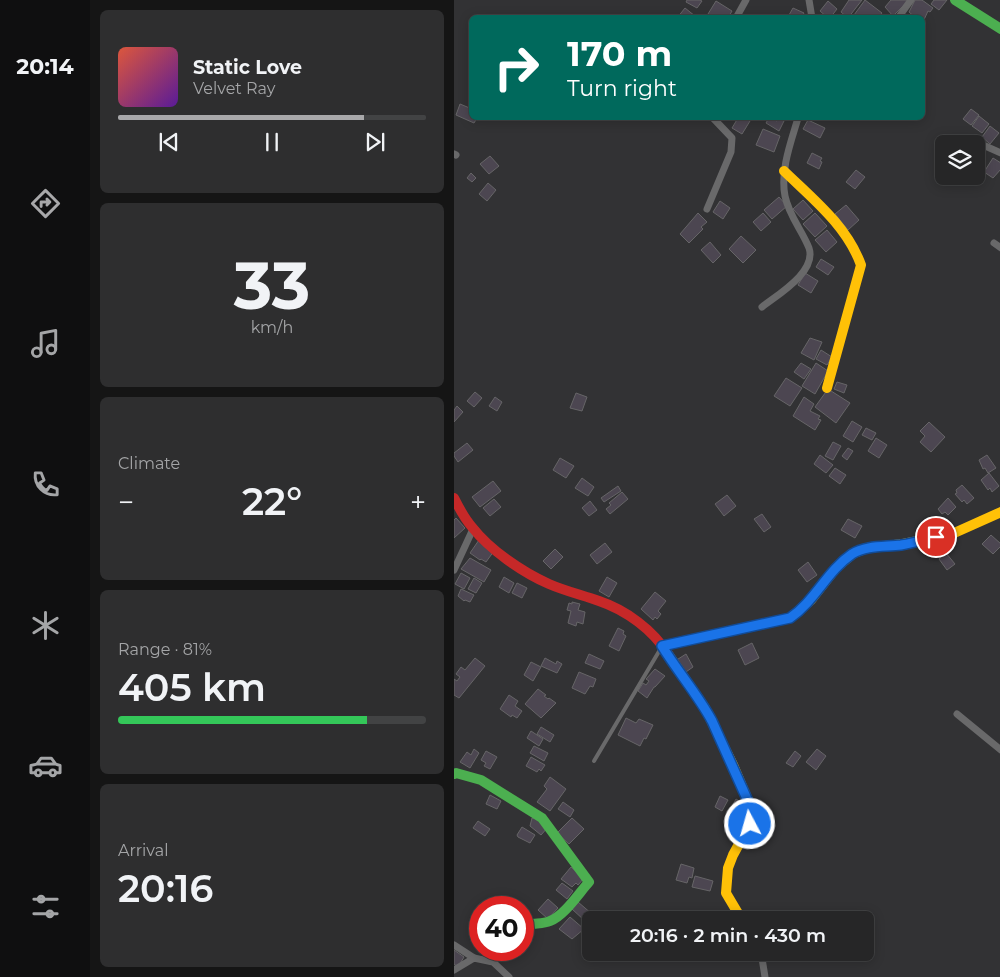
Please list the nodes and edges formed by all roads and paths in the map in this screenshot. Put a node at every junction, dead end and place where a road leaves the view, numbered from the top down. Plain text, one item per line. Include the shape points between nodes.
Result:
1 (746, 0) edge
2 (809, 0) edge
3 (912, 0) edge
4 (955, 0) edge
5 (738, 15) edge
6 (812, 15) edge
7 (900, 15) edge
8 (1000, 29) edge
9 (715, 120) edge
10 (797, 120) edge
11 (985, 146) edge
12 (1000, 153) edge
13 (784, 171) junction
14 (707, 209) dead end
15 (762, 307) dead end
16 (827, 388) dead end
17 (454, 498) edge
18 (1000, 512) edge
19 (473, 529) junction
20 (454, 570) edge
21 (662, 646) junction
22 (957, 714) dead end
23 (1000, 750) edge
24 (594, 761) dead end
25 (455, 772) edge
26 (737, 911) edge
27 (534, 923) edge
28 (454, 945) edge
29 (469, 955) edge
30 (469, 961) edge
31 (488, 961) edge
32 (762, 961) edge
33 (493, 962) joint
34 (454, 970) edge
35 (509, 977) edge
36 (764, 977) edge

1 - 5 street
2 - 6 street
3 - 7 street
4 - 8 street
9 - 14 street via 732,138 732,145
10 - 13 street
11 - 12 street
13 - 15 street via 784,194 810,258 798,280
13 - 16 street via 845,233 861,265
17 - 19 street
18 - 21 street via 952,534 854,553 790,618
19 - 20 street
19 - 21 street via 502,557 547,582 601,601 633,618
21 - 24 lane
21 - 26 street via 705,708 752,810 750,824 730,861 726,893
22 - 23 street
25 - 27 street via 481,780 542,818 589,882 552,921
28 - 29 street
30 - 34 street
31 - 33 street
32 - 36 street
33 - 35 street

